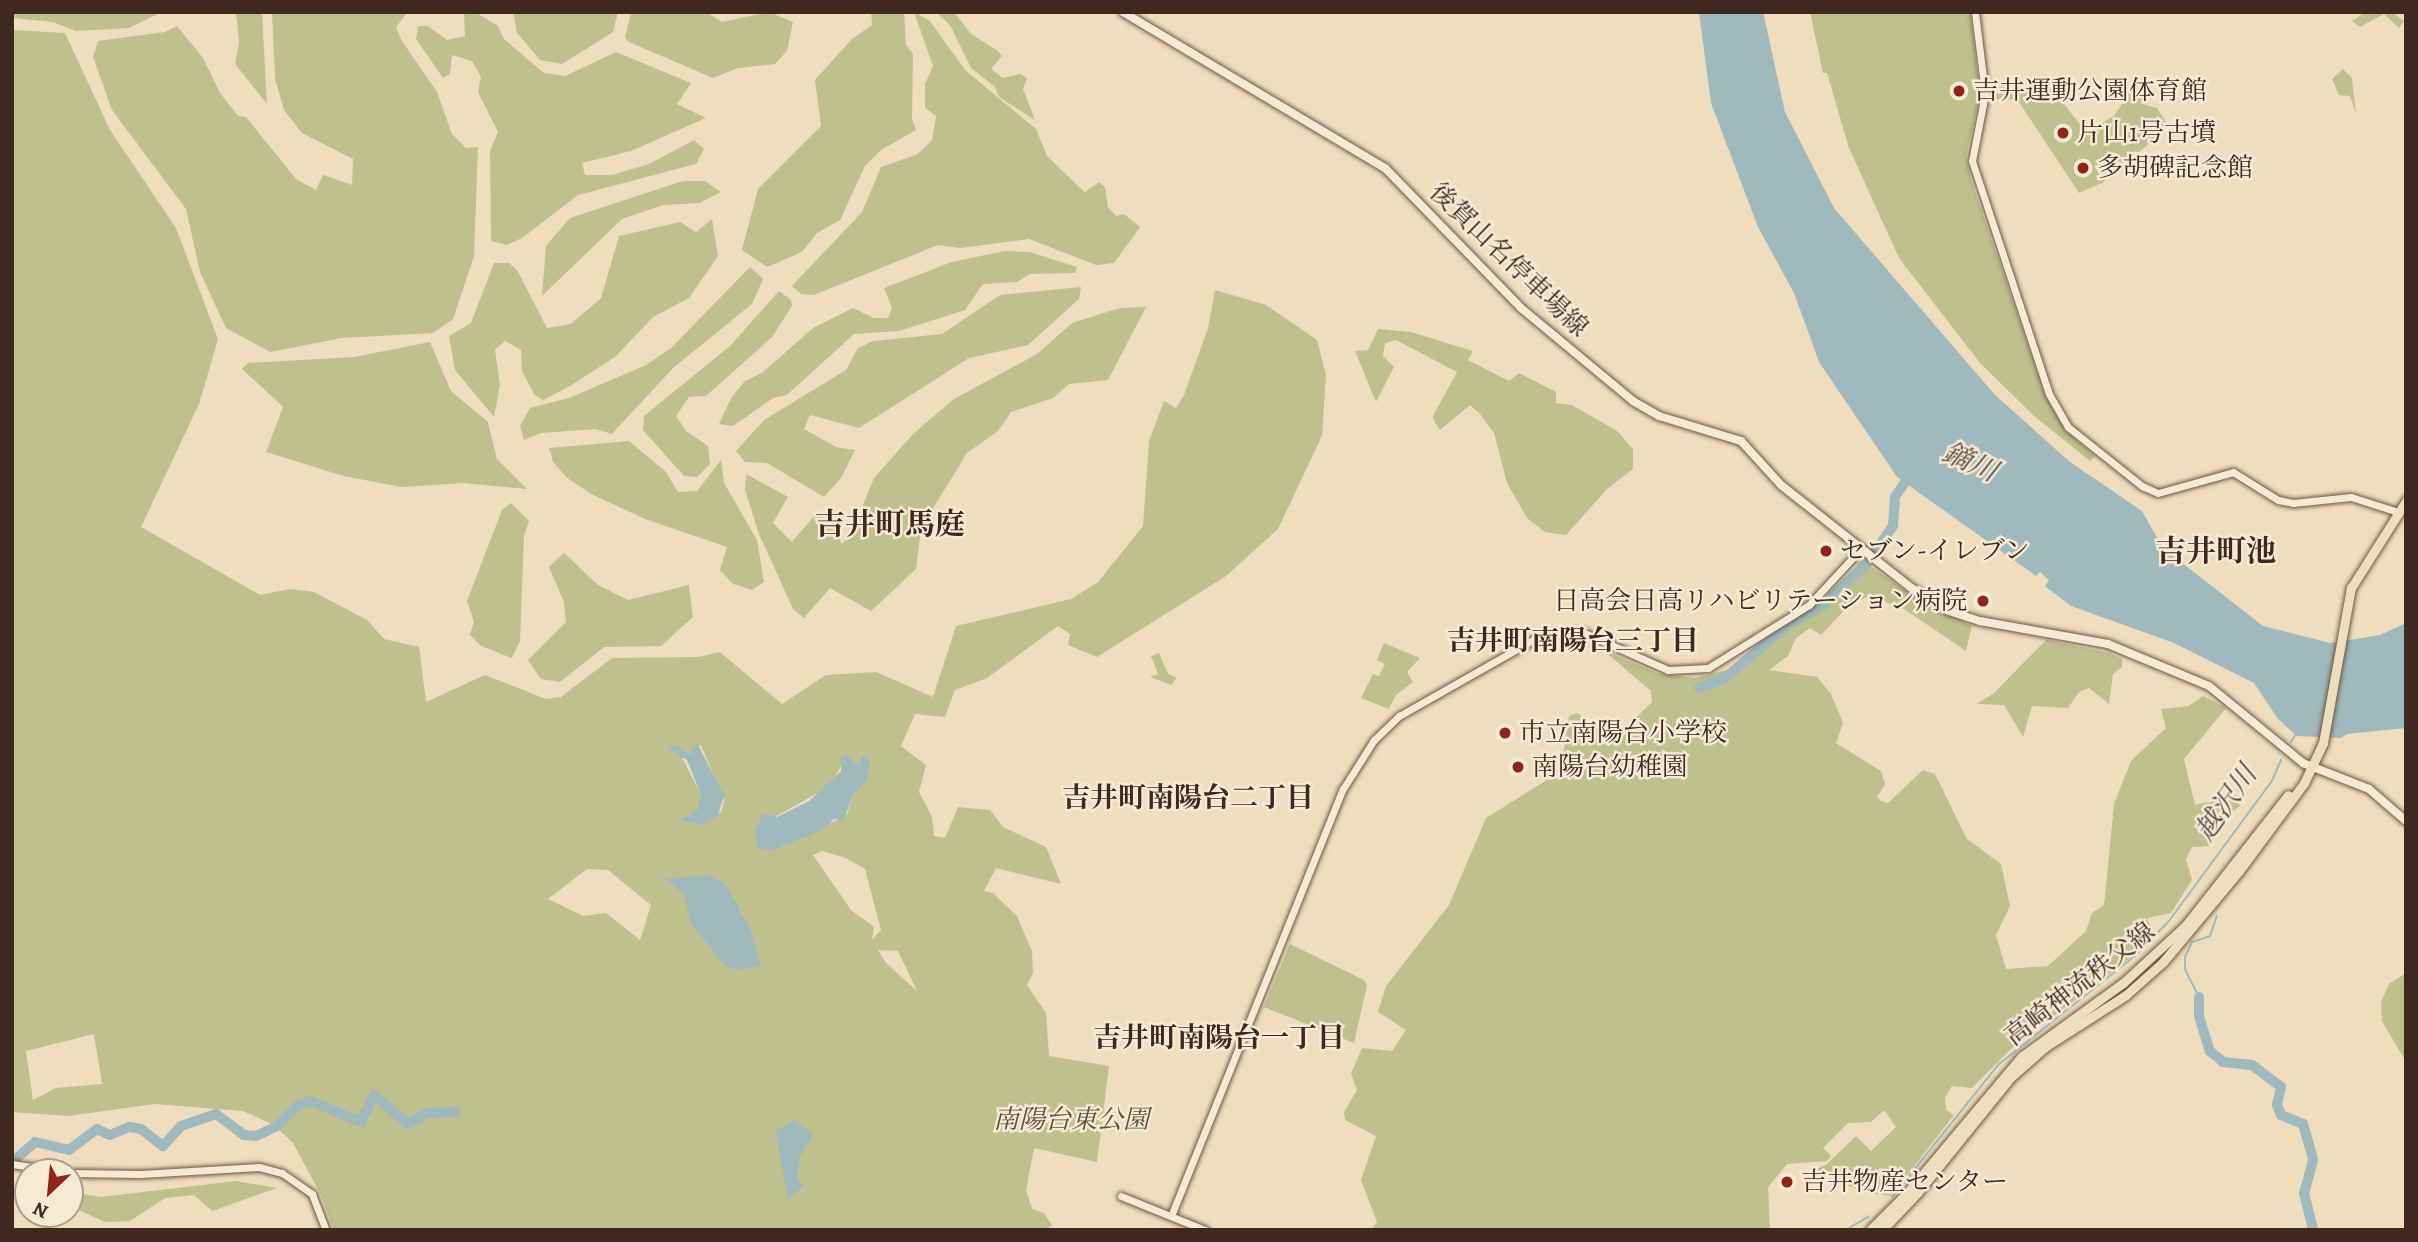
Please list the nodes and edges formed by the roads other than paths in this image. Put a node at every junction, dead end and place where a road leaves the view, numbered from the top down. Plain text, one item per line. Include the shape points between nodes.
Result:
1 (1124, 12) edge
2 (1975, 12) edge
3 (2406, 501) edge
4 (2398, 512) junction
5 (1860, 550) junction
6 (2312, 767) junction
7 (2406, 821) edge
8 (84, 1173) edge
9 (1121, 1196) dead end
10 (1171, 1216) junction
11 (326, 1230) edge
12 (1205, 1230) edge
13 (1870, 1230) edge
14 (1882, 1230) edge

1 - 5 main road, 後賀山名停車場線 via 1385,168 1521,308 1614,387 1659,416 1741,441 1776,480
2 - 4 street via 1985,93 1972,161 2049,394 2068,427 2158,494 2233,472 2278,500 2292,503 2351,496
3 - 4 main road, 高崎神流秩父線
4 - 6 main road, 高崎神流秩父線 via 2357,575 2344,620 2323,743
5 - 6 main road, 後賀山名停車場線 via 1949,611 2108,644 2209,686
5 - 10 street via 1809,605 1707,668 1668,670 1582,632 1549,634 1399,716 1374,740 1343,789
6 - 7 main road, 後賀山名停車場線 via 2369,789
6 - 13 main road, 高崎神流秩父線 via 2186,925 2123,983 2021,1057 1907,1193
6 - 14 main road, 高崎神流秩父線 via 2239,871 2171,953 2126,995 2045,1047 2010,1078
8 - 11 street via 259,1167 282,1173 312,1194
9 - 10 street
10 - 12 street

